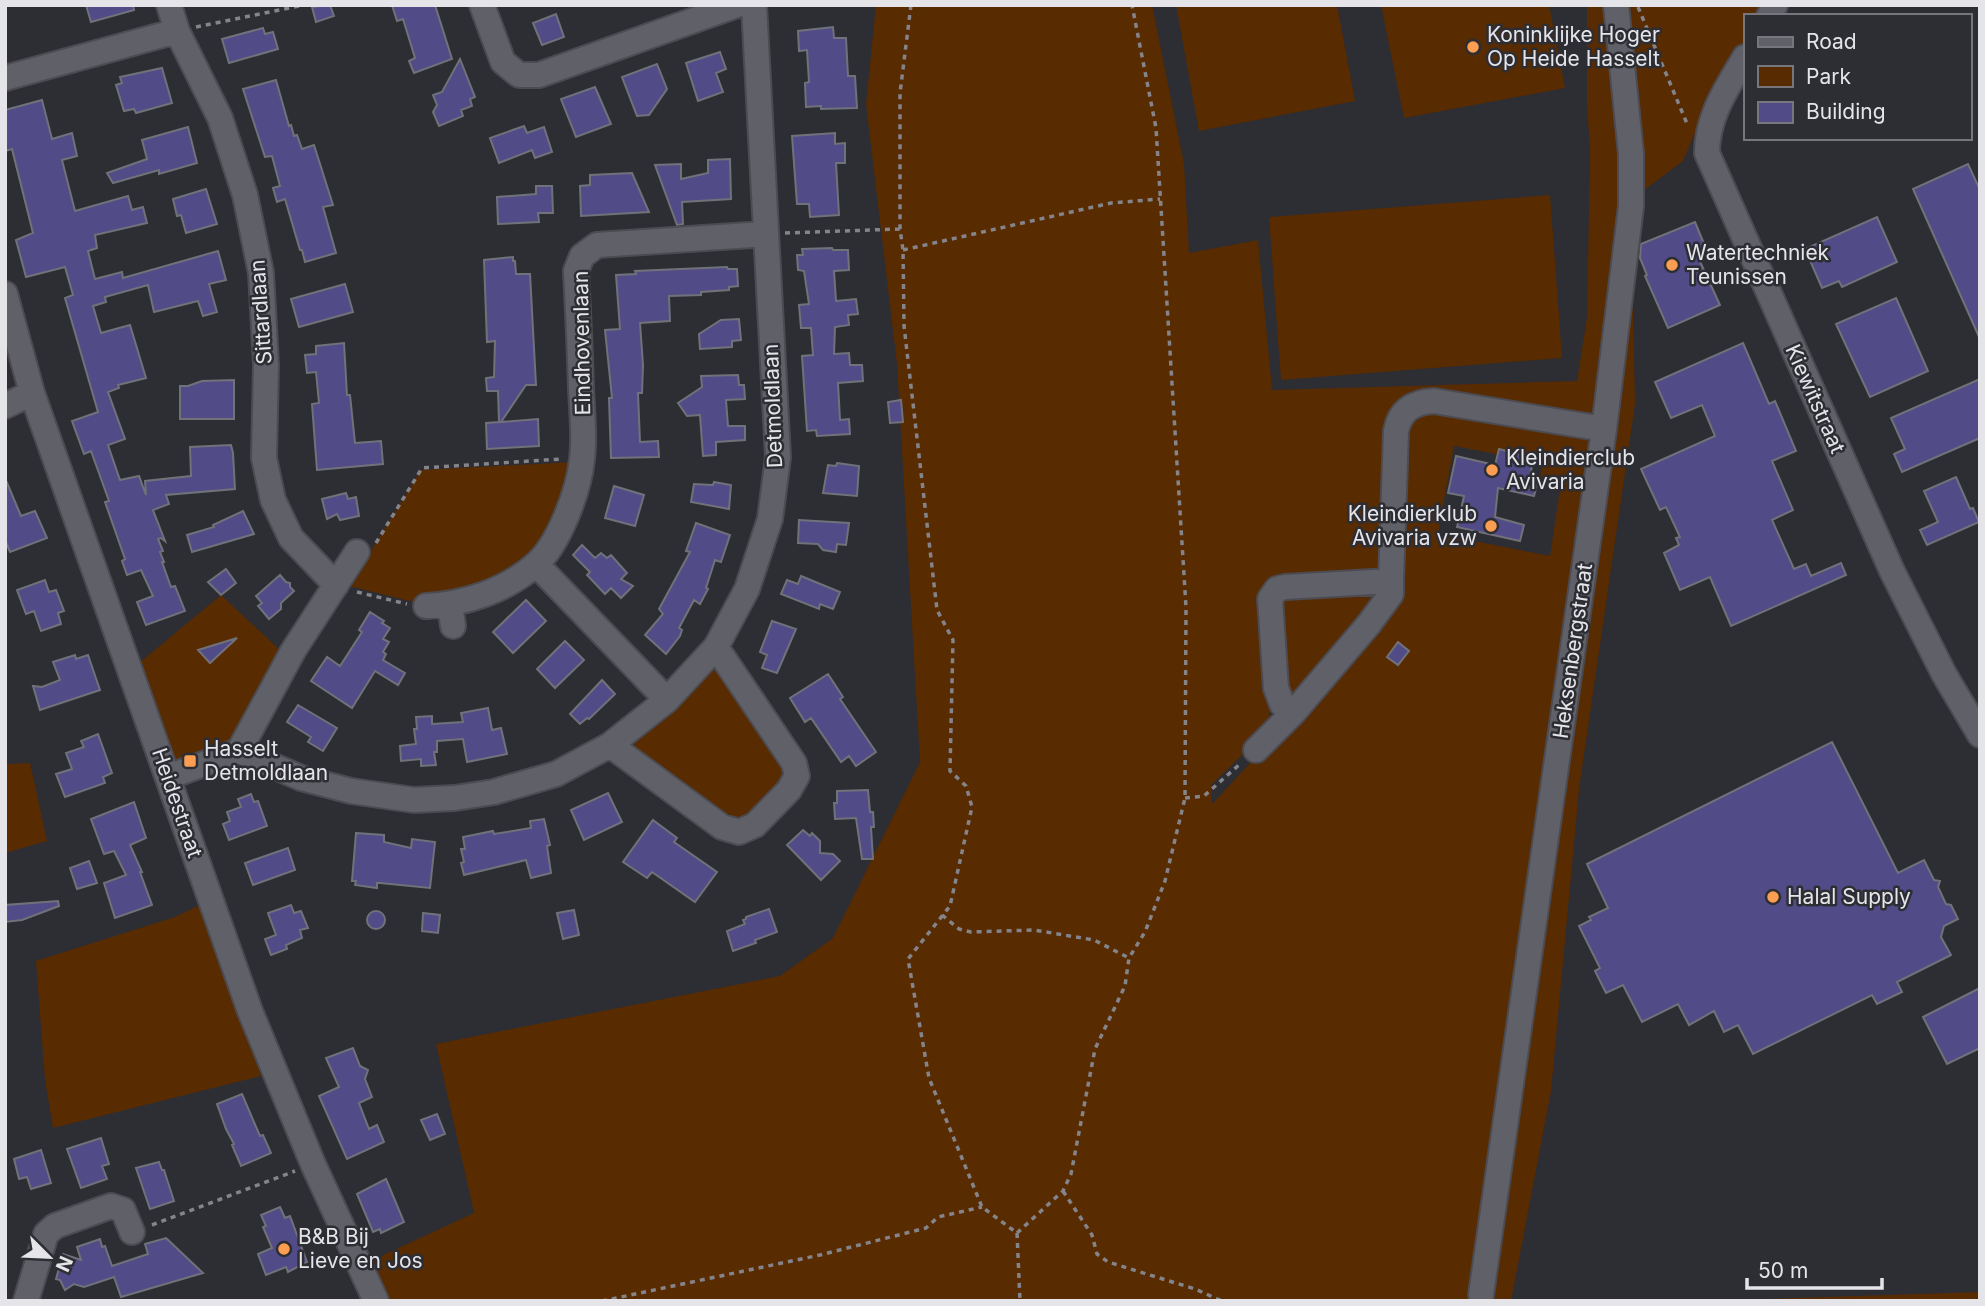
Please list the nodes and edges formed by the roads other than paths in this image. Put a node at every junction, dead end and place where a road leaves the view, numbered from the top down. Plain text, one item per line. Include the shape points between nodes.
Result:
1 (169, 5) edge
2 (482, 5) edge
3 (737, 5) edge
4 (754, 5) edge
5 (1616, 5) edge
6 (177, 31) junction
7 (1744, 59) edge
8 (5, 78) edge
9 (766, 234) junction
10 (5, 294) edge
11 (32, 393) junction
12 (5, 406) edge
13 (1604, 429) junction
14 (357, 552) road end
15 (537, 564) junction
16 (1391, 581) junction
17 (336, 584) junction
18 (443, 612) road end
19 (716, 647) junction
20 (667, 700) junction
21 (1294, 712) junction
22 (1980, 735) edge
23 (610, 745) junction
24 (1256, 750) road end
25 (239, 751) junction
26 (167, 777) junction
27 (132, 1232) road end
28 (1481, 1295) dead end
29 (26, 1301) edge
30 (376, 1301) edge

1 - 6 street, Sittardlaan
2 - 3 street via 503,62 519,75 539,75
4 - 9 street, Detmoldlaan
5 - 13 street, Heksenbergstraat via 1632,206
6 - 8 street
6 - 17 street, Sittardlaan via 220,118 245,195 258,260 266,365 264,458 273,500 291,538
7 - 22 street, Kiewitstraat via 1714,113 1707,153 1892,571
9 - 15 street, Eindhovenlaan via 597,245 582,256 576,271 583,457 565,521
9 - 19 street, Detmoldlaan via 778,457 770,519 747,589
10 - 11 street, Heidestraat
11 - 12 street
11 - 26 street, Heidestraat
13 - 16 street via 1434,401 1407,409 1396,431
13 - 28 street, Heksenbergstraat
14 - 17 street
15 - 18 street, Eindhovenlaan
15 - 20 street
16 - 21 street via 1385,604
16 - 21 street via 1285,587 1273,593 1269,606 1276,688 1282,704
17 - 25 street via 293,651
19 - 20 street, Detmoldlaan
19 - 23 street via 794,762 797,776 789,790 755,825 739,832 722,827
20 - 23 street, Detmoldlaan
21 - 24 street
23 - 25 street, Detmoldlaan via 556,774 494,792 414,800 301,778
25 - 26 street
26 - 30 street, Heidestraat via 250,1011
27 - 29 street via 123,1210 111,1206 55,1226 46,1234

